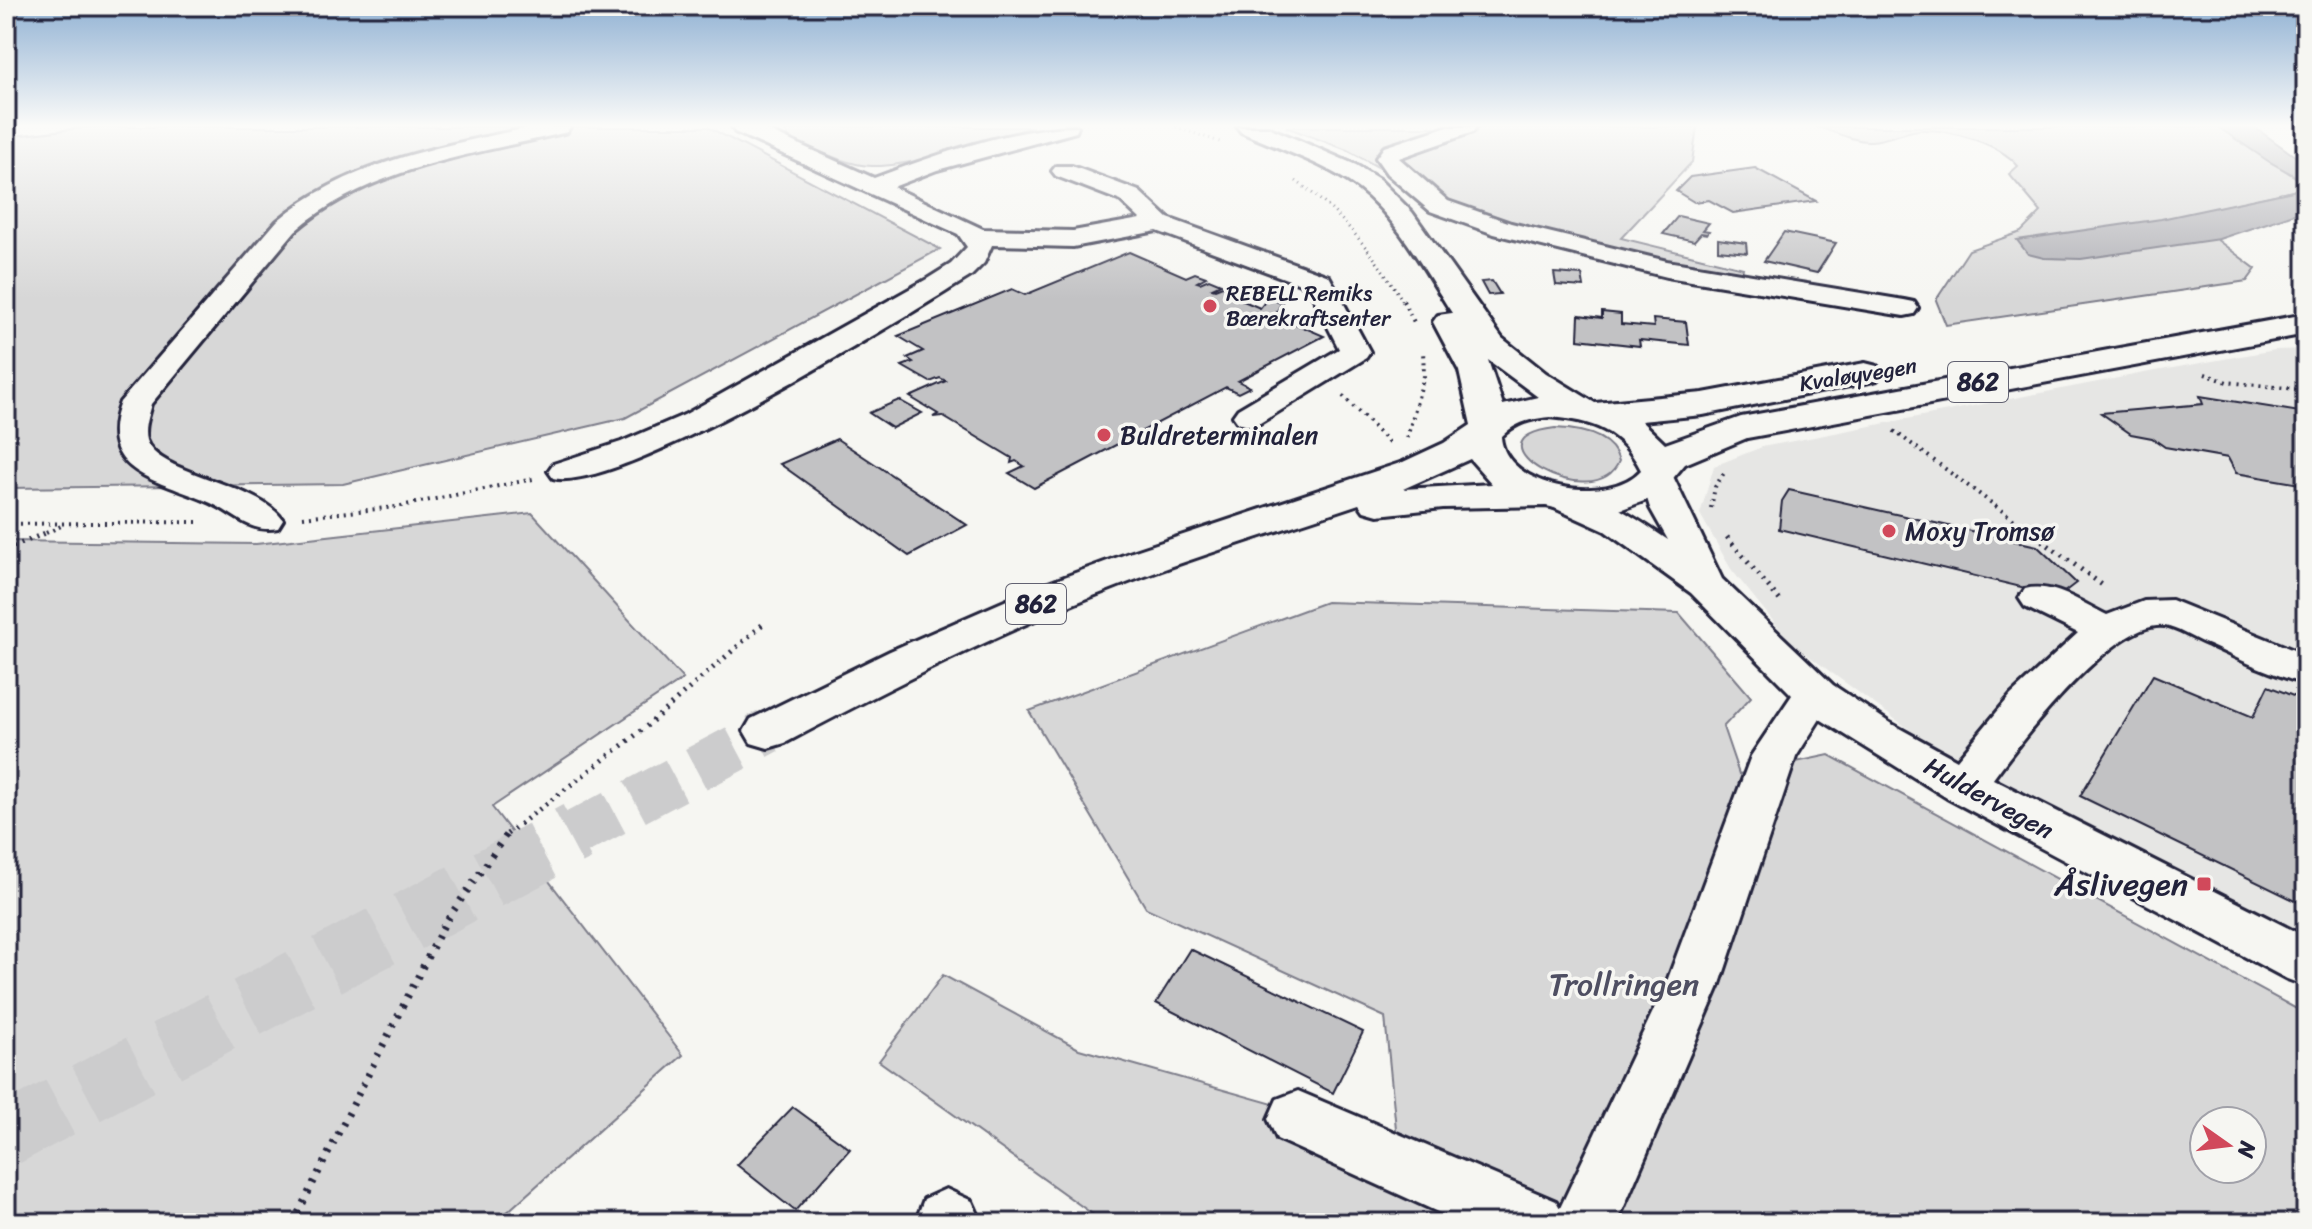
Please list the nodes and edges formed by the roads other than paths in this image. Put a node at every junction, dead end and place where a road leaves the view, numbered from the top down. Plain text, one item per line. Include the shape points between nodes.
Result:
1 (354, 184) edge
2 (1099, 184) edge
3 (1321, 184) edge
4 (1366, 184) edge
5 (1412, 184) edge
6 (876, 185) edge
7 (1345, 201) dead end
8 (1159, 223) junction
9 (1503, 229) junction
10 (976, 237) junction
11 (1402, 242) junction
12 (2306, 296) edge
13 (1904, 308) dead end
14 (2306, 324) edge
15 (1941, 360) dead end
16 (1897, 368) dead end
17 (1594, 397) junction
18 (1249, 416) dead end
19 (1486, 430) junction
20 (565, 471) road end
21 (1658, 472) junction
22 (1558, 498) junction
23 (1315, 508) junction
24 (265, 520) road end
25 (1705, 584) junction
26 (2039, 598) dead end
27 (2106, 630) junction
28 (2306, 670) edge
29 (1818, 696) junction
30 (768, 731) tunnel mouth
31 (1963, 786) junction
32 (2306, 963) edge
33 (1298, 1119) dead end
34 (1534, 1223) edge
35 (1585, 1223) edge

1 - 24 street via 314,200 286,226 136,402 127,432 134,450 151,467 241,503
2 - 8 street via 1130,196
3 - 7 main road, 862
4 - 11 main road, 862 via 1389,202
5 - 9 street via 1439,206
6 - 10 street
8 - 10 street via 1073,239
8 - 18 street via 1319,282 1355,352
9 - 11 street
9 - 13 street via 1680,271
10 - 20 street via 980,247 961,270 741,398 664,437
11 - 17 main road, 862 via 1440,274 1476,327
11 - 19 main road, 862 via 1466,347 1485,398
12 - 15 main road, Kvaløyvegen / 862
14 - 21 main road, Kvaløyvegen / 862 via 1741,428 1672,456
16 - 17 main road, Kvaløyvegen / 862 via 1703,404
17 - 19 main road, 862 via 1561,408 1518,410
17 - 21 main road, 862 via 1656,453
19 - 22 main road, 862 via 1482,448 1489,462 1527,488
19 - 23 main road, 862 via 1439,462
21 - 22 main road, 862 via 1633,494 1589,501
21 - 25 street, Huldervegen via 1668,508
22 - 23 main road, 862 via 1443,496
22 - 25 street, Huldervegen via 1618,523
23 - 30 main road, 862 via 1063,593 923,652
25 - 29 street, Huldervegen
26 - 27 street
27 - 28 street via 2169,612
27 - 31 street via 2003,731
29 - 31 street, Huldervegen
29 - 35 street via 1802,711 1774,756 1693,984
31 - 32 street, Huldervegen
33 - 34 street

